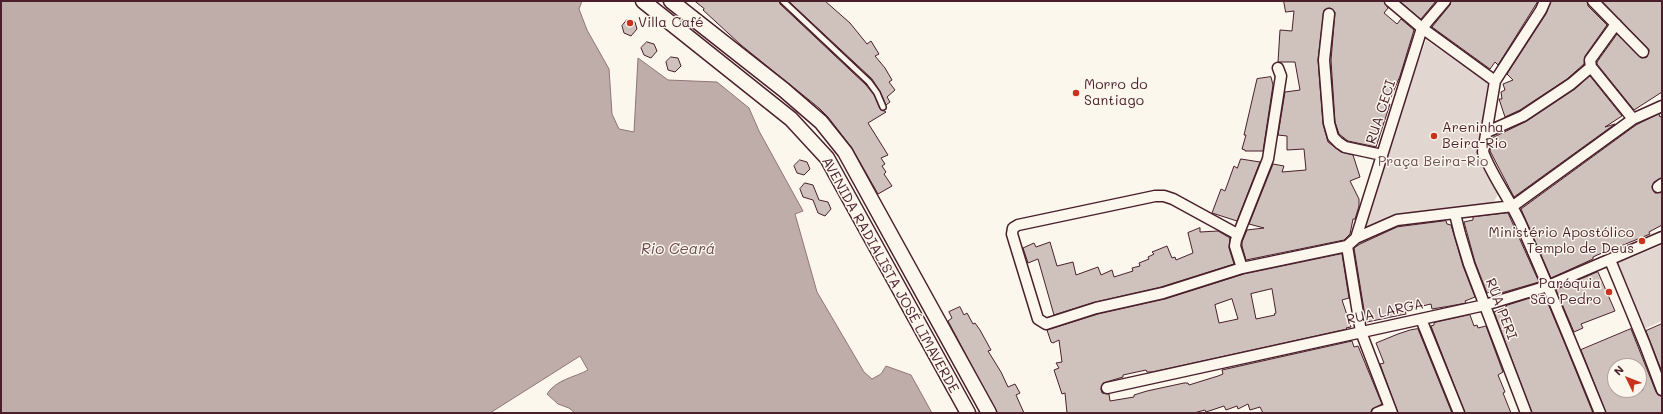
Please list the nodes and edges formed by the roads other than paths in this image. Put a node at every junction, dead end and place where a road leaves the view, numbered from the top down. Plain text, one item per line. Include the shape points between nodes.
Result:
1 (643, 1) edge
2 (783, 1) edge
3 (1390, 1) edge
4 (1444, 1) edge
5 (1545, 1) edge
6 (1593, 1) edge
7 (677, 3) edge
8 (1329, 14) dead end
9 (668, 20) junction
10 (1616, 24) junction
11 (1422, 28) junction
12 (1643, 52) dead end
13 (1591, 67) junction
14 (1278, 68) dead end
15 (1495, 81) junction
16 (1662, 106) edge
17 (883, 107) dead end
18 (1633, 119) junction
19 (1487, 132) junction
20 (1382, 155) junction
21 (1513, 206) junction
22 (1455, 214) junction
23 (1237, 234) junction
24 (1662, 237) edge
25 (1356, 238) junction
26 (1347, 246) junction
27 (1610, 260) junction
28 (1242, 268) junction
29 (1548, 286) junction
30 (1485, 305) junction
31 (1421, 319) junction
32 (941, 328) junction
33 (1361, 332) junction
34 (925, 336) junction
35 (955, 352) junction
36 (939, 360) junction
37 (1107, 388) dead end
38 (1662, 390) edge
39 (1391, 411) edge
40 (968, 413) edge
41 (989, 413) edge
42 (1377, 413) edge
43 (1458, 413) edge
44 (1526, 413) edge
45 (1600, 413) edge

1 - 9 main road, AVENIDA RADIALISTA JOSÉ LIMAVERDE
2 - 17 lane via 869,82
3 - 11 street
4 - 11 street, RUA CECI
5 - 15 street
6 - 10 street
7 - 9 street
7 - 32 main road, AVENIDA RADIALISTA JOSÉ LIMAVERDE via 821,122 845,152
8 - 20 street via 1324,60 1332,134 1336,141 1345,147
9 - 34 main road, AVENIDA RADIALISTA JOSÉ LIMAVERDE via 791,119 827,158
10 - 12 street
10 - 13 street via 1590,60
11 - 15 street
11 - 20 street, RUA CECI
13 - 18 street
13 - 19 street via 1571,84 1523,116
14 - 23 street via 1281,76 1268,159
15 - 19 street
16 - 18 street
18 - 21 street
19 - 21 street via 1483,152
20 - 25 street, RUA CECI
21 - 22 street
21 - 29 street
22 - 25 street via 1397,220
22 - 30 street, RUA PERI
23 - 28 street via 1235,246
23 - 28 street via 1164,196 1018,224 1013,228 1012,234 1038,319 1046,324 1103,306 1163,293
24 - 27 street, RUA LARGA
25 - 26 street
26 - 28 street
26 - 33 street
27 - 29 street, RUA LARGA
27 - 38 street
29 - 30 street, RUA LARGA
29 - 45 street
30 - 31 street, RUA LARGA
30 - 44 street, RUA PERI
31 - 33 street, RUA LARGA
31 - 43 street
32 - 34 main road
32 - 35 main road, AVENIDA RADIALISTA JOSÉ LIMAVERDE
33 - 37 street, RUA LARGA
33 - 39 street
34 - 36 main road, AVENIDA RADIALISTA JOSÉ LIMAVERDE
35 - 36 main road
35 - 41 main road, AVENIDA RADIALISTA JOSÉ LIMAVERDE
36 - 40 main road, AVENIDA RADIALISTA JOSÉ LIMAVERDE
39 - 42 street

